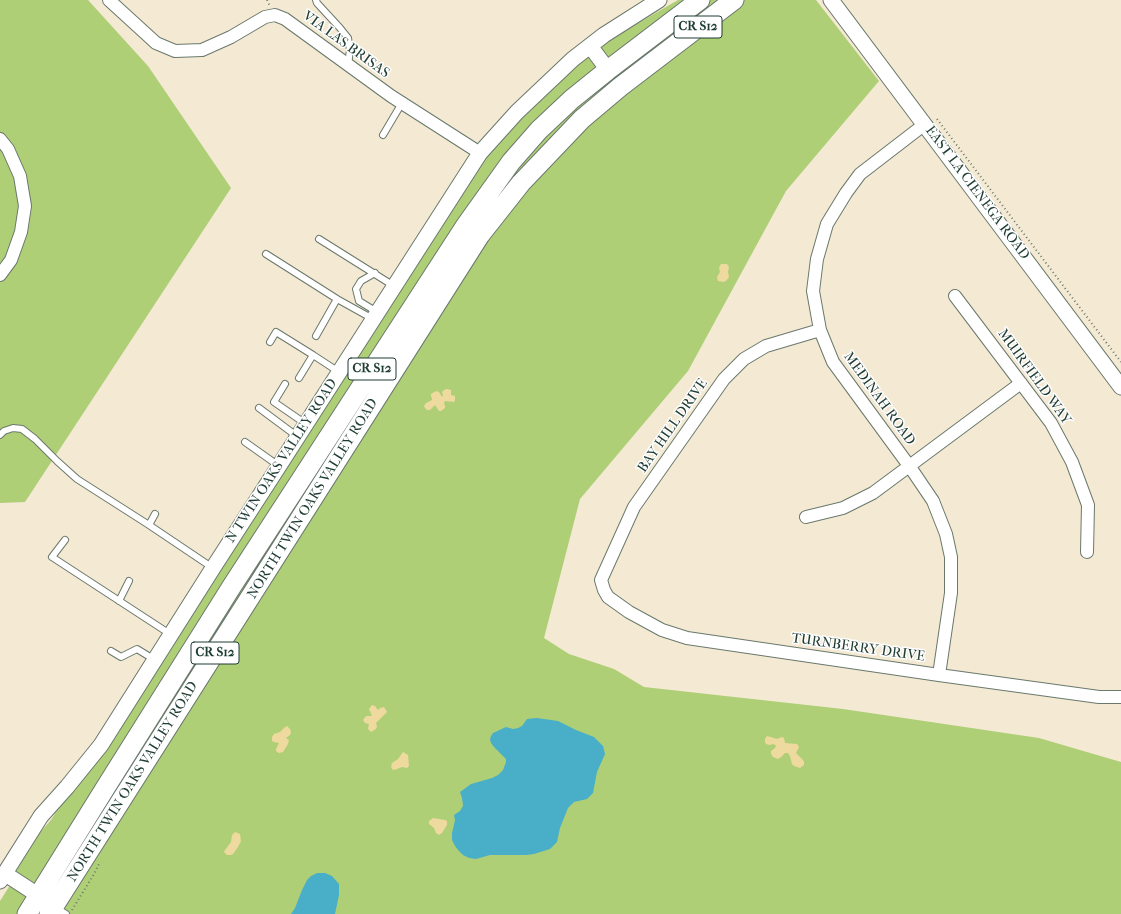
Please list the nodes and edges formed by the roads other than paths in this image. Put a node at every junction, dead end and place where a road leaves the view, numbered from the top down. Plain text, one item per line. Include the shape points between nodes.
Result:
1 (110, 0) edge
2 (316, 0) edge
3 (659, 0) edge
4 (700, 0) edge
5 (734, 0) edge
6 (831, 0) edge
7 (590, 46) junction
8 (663, 54) junction
9 (348, 65) junction
10 (608, 70) junction
11 (402, 103) junction
12 (929, 119) junction
13 (383, 135) dead end
14 (0, 138) edge
15 (562, 139) junction
16 (480, 153) junction
17 (319, 238) dead end
18 (266, 254) dead end
19 (374, 273) junction
20 (0, 275) edge
21 (394, 286) junction
22 (955, 296) dead end
23 (337, 299) junction
24 (375, 316) junction
25 (820, 330) junction
26 (316, 336) dead end
27 (270, 342) dead end
28 (313, 355) junction
29 (339, 372) junction
30 (299, 378) dead end
31 (1021, 383) junction
32 (285, 384) dead end
33 (1121, 387) edge
34 (259, 408) dead end
35 (306, 424) junction
36 (0, 435) edge
37 (298, 437) junction
38 (245, 442) dead end
39 (279, 466) junction
40 (910, 466) junction
41 (155, 514) dead end
42 (806, 517) dead end
43 (149, 525) junction
44 (65, 540) dead end
45 (1087, 552) dead end
46 (213, 568) junction
47 (129, 581) dead end
48 (604, 590) joint
49 (119, 601) junction
50 (171, 635) junction
51 (111, 651) dead end
52 (155, 660) junction
53 (939, 675) junction
54 (1121, 697) edge
55 (1, 875) edge
56 (55, 909) edge
57 (27, 914) edge

1 - 9 street, VIA LAS BRISAS via 156,44 175,51 202,50 265,17 275,15 285,19
2 - 9 lane via 348,38
3 - 7 street, N TWIN OAKS VALLEY ROAD
4 - 10 main road, NORTH TWIN OAKS VALLEY ROAD / CR S12
5 - 8 main road, NORTH TWIN OAKS VALLEY ROAD / CR S12
6 - 12 street, EAST LA CIENEGA ROAD
7 - 10 street
7 - 16 street, N TWIN OAKS VALLEY ROAD via 517,112
8 - 10 main road via 646,54 627,69
8 - 15 main road, NORTH TWIN OAKS VALLEY ROAD / CR S12 via 620,86
9 - 11 street, VIA LAS BRISAS
10 - 15 main road via 605,86 578,110
10 - 56 main road, NORTH TWIN OAKS VALLEY ROAD / CR S12 via 539,130 511,162 466,225 232,586 104,790
11 - 13 lane
11 - 16 street, VIA LAS BRISAS
12 - 25 street, MEDINAH ROAD via 860,174 827,224 817,259 813,291
12 - 33 street, EAST LA CIENEGA ROAD
14 - 20 street via 20,176 25,206 21,232 10,260
15 - 56 main road, NORTH TWIN OAKS VALLEY ROAD / CR S12 via 521,183 480,235
16 - 21 street, N TWIN OAKS VALLEY ROAD
17 - 19 lane
18 - 23 lane
19 - 21 lane
19 - 24 lane via 361,281 356,290 359,301
21 - 24 street, N TWIN OAKS VALLEY ROAD
22 - 31 street, MUIRFIELD WAY
23 - 24 lane
23 - 26 lane
24 - 29 street, N TWIN OAKS VALLEY ROAD
25 - 40 street, MEDINAH ROAD via 833,362
25 - 48 street, BAY HILL DRIVE via 766,346 744,359 724,379 634,507 601,580
27 - 28 lane via 276,332
28 - 29 lane
28 - 30 lane
29 - 35 street, N TWIN OAKS VALLEY ROAD
31 - 40 street
31 - 45 street, MUIRFIELD WAY via 1052,423 1072,462 1088,505
32 - 35 lane via 274,402
34 - 37 lane
35 - 37 street, N TWIN OAKS VALLEY ROAD
36 - 43 lane via 13,428 22,429 77,479
37 - 39 street, N TWIN OAKS VALLEY ROAD
38 - 39 lane
39 - 46 street, N TWIN OAKS VALLEY ROAD
40 - 42 street via 873,493 843,508
40 - 53 street, MEDINAH ROAD via 933,501 946,534 951,557 951,593
41 - 43 lane
43 - 46 lane
44 - 49 lane via 52,557
46 - 50 street, N TWIN OAKS VALLEY ROAD
47 - 49 lane
48 - 53 street, TURNBERRY DRIVE via 608,597 629,612 662,630 687,638
49 - 50 lane
50 - 52 street, N TWIN OAKS VALLEY ROAD
51 - 52 lane via 122,657 137,649
52 - 55 street, N TWIN OAKS VALLEY ROAD via 102,745 41,816
53 - 54 street, TURNBERRY DRIVE via 1099,698
55 - 56 street
56 - 57 main road, NORTH TWIN OAKS VALLEY ROAD / CR S12

